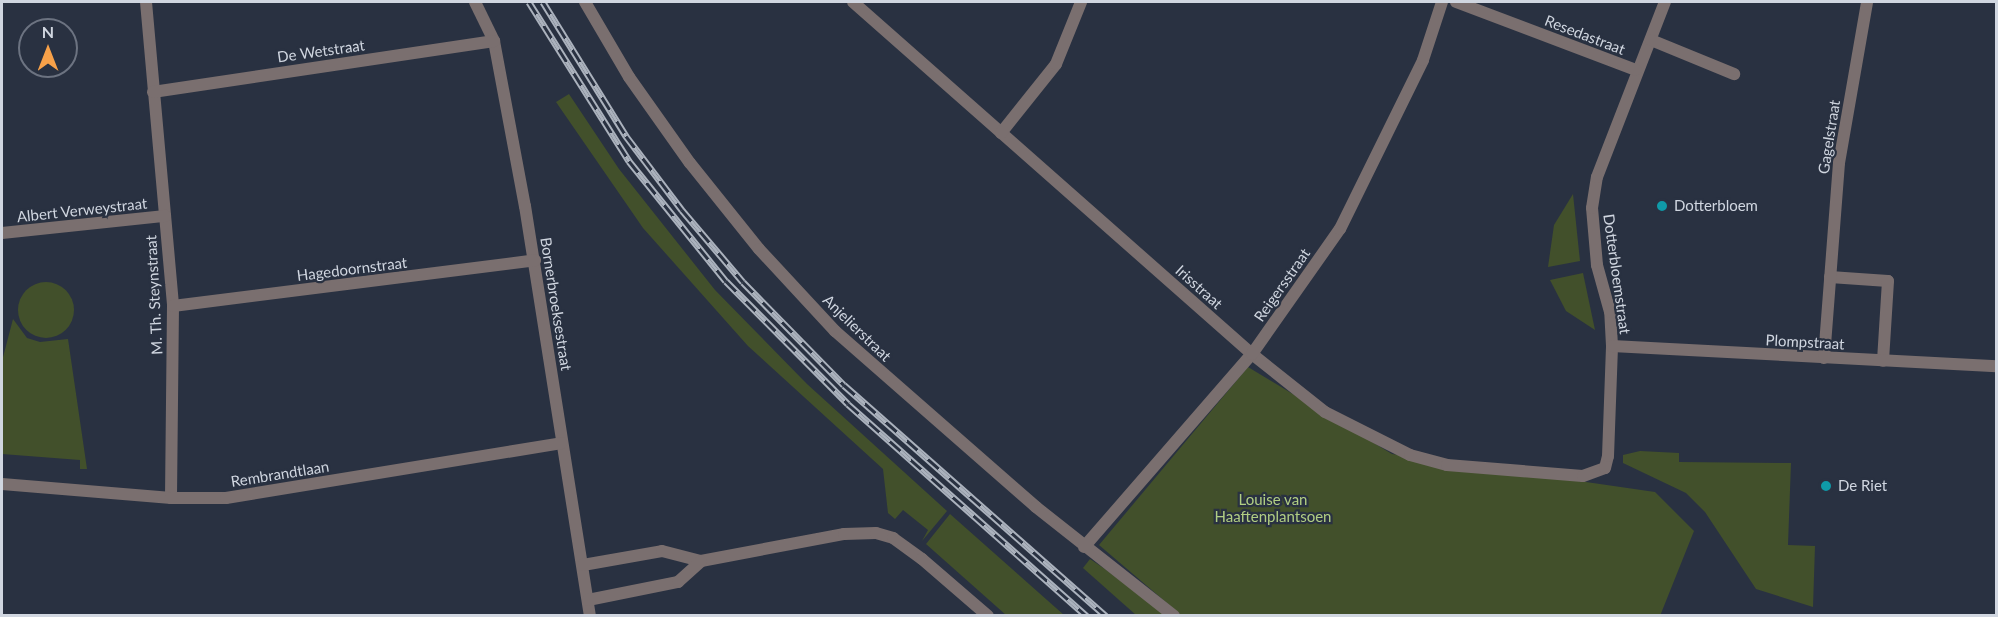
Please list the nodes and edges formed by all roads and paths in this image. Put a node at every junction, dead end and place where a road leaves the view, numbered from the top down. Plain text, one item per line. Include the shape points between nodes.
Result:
1 (146, 2) edge
2 (475, 2) edge
3 (585, 2) edge
4 (853, 2) edge
5 (1081, 2) edge
6 (1442, 2) edge
7 (1456, 2) edge
8 (1665, 2) edge
9 (1867, 2) edge
10 (1651, 40) junction
11 (494, 41) junction
12 (1636, 70) junction
13 (1734, 74) dead end
14 (153, 92) junction
15 (1000, 133) junction
16 (165, 216) junction
17 (2, 233) edge
18 (534, 260) junction
19 (1830, 277) junction
20 (173, 306) junction
21 (1612, 346) junction
22 (1252, 354) junction
23 (1824, 358) junction
24 (1883, 362) junction
25 (1996, 366) edge
26 (562, 443) junction
27 (1583, 476) joint
28 (2, 484) edge
29 (171, 498) junction
30 (1084, 547) junction
31 (701, 561) junction
32 (583, 565) junction
33 (588, 600) junction
34 (590, 615) edge
35 (988, 615) edge
36 (1174, 615) edge

1 - 14 street, M. Th. Steynstraat
2 - 11 street, Bornerbroeksestraat
3 - 30 street, Anjelierstraat via 629,76 690,163 759,249 835,331
4 - 15 street, Irisstraat
5 - 15 street via 1056,64
6 - 22 street, Reigersstraat via 1423,60 1340,229
7 - 12 street, Resedastraat
8 - 10 street, Dotterbloemstraat
9 - 19 street, Gagelstraat via 1839,163
10 - 12 street, Dotterbloemstraat
10 - 13 street
11 - 14 street, De Wetstraat
11 - 18 street, Bornerbroeksestraat
12 - 21 street, Dotterbloemstraat via 1597,177 1592,208 1597,265 1610,312
14 - 16 street, M. Th. Steynstraat
15 - 22 street, Irisstraat
16 - 17 street, Albert Verweystraat
16 - 20 street, M. Th. Steynstraat
18 - 20 street, Hagedoornstraat
18 - 26 street, Bornerbroeksestraat
19 - 23 street, Gagelstraat
19 - 24 street via 1888,281
20 - 29 street, M. Th. Steynstraat
21 - 23 street, Plompstraat
21 - 27 street, Dotterbloemstraat via 1608,456 1605,468
22 - 27 street, Irisstraat via 1325,412 1410,455 1447,465
22 - 30 street, Reigersstraat
23 - 24 street, Plompstraat
24 - 25 street, Plompstraat
26 - 29 street, Rembrandtlaan via 226,498
26 - 32 street, Bornerbroeksestraat
28 - 29 street, Rembrandtlaan
30 - 36 street, Anjelierstraat
31 - 32 street via 662,551
31 - 33 street via 678,582
31 - 35 street via 844,534 876,533 893,538 930,565
32 - 33 street, Bornerbroeksestraat
33 - 34 street, Bornerbroeksestraat

